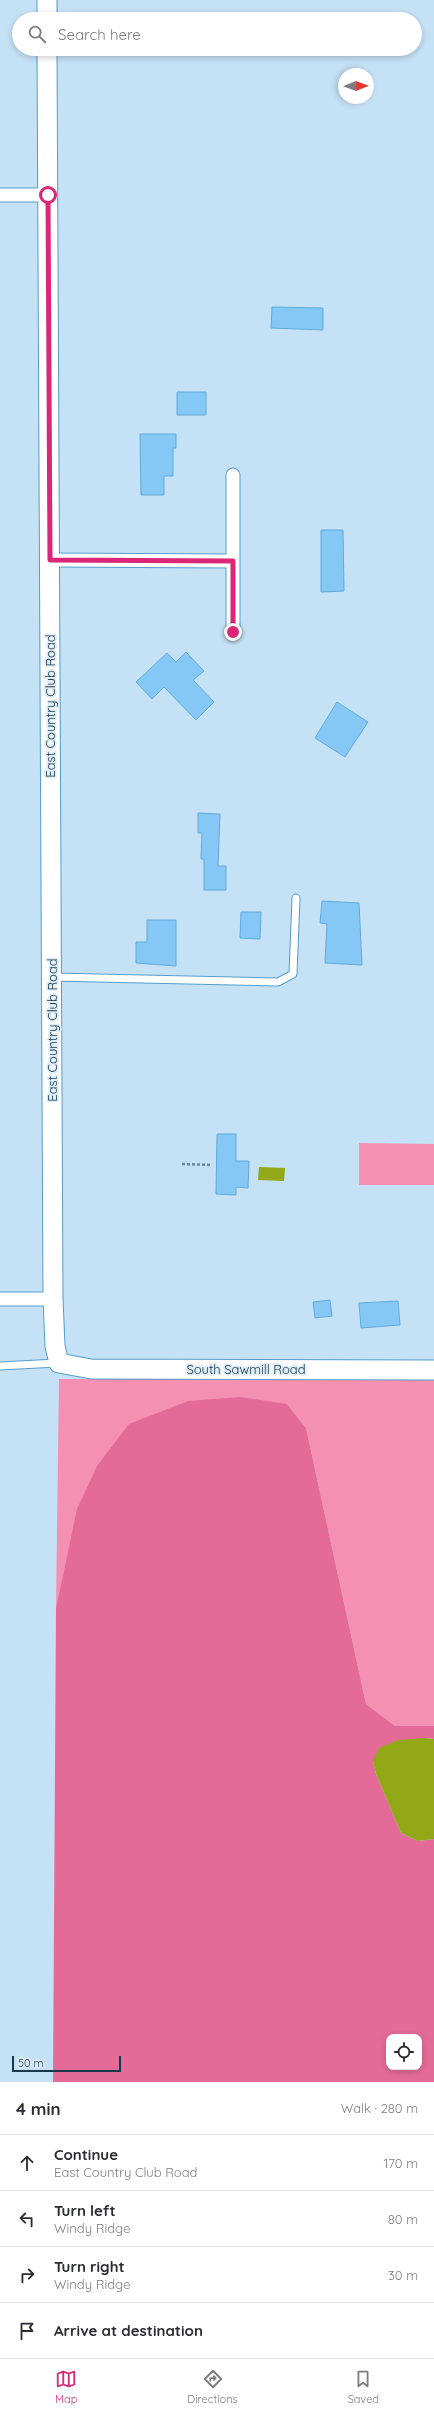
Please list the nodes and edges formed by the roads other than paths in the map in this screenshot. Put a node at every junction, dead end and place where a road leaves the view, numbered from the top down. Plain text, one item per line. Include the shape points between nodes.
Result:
1 (47, 0) edge
2 (47, 12) edge
3 (47, 56) edge
4 (0, 195) edge
5 (48, 195) junction
6 (233, 475) dead end
7 (50, 560) junction
8 (233, 561) junction
9 (233, 632) dead end
10 (296, 898) dead end
11 (52, 977) junction
12 (0, 1299) edge
13 (53, 1299) junction
14 (59, 1363) junction
15 (0, 1366) edge
16 (434, 1370) edge

1 - 2 street
3 - 5 street, East Country Club Road
4 - 5 street
5 - 7 street, East Country Club Road
6 - 8 street
7 - 8 street
7 - 11 street, East Country Club Road
8 - 9 street
10 - 11 lane via 293,974 278,982
11 - 13 street, East Country Club Road
12 - 13 street
13 - 14 street, East Country Club Road via 55,1346
14 - 15 lane
14 - 16 street, South Sawmill Road via 91,1369

